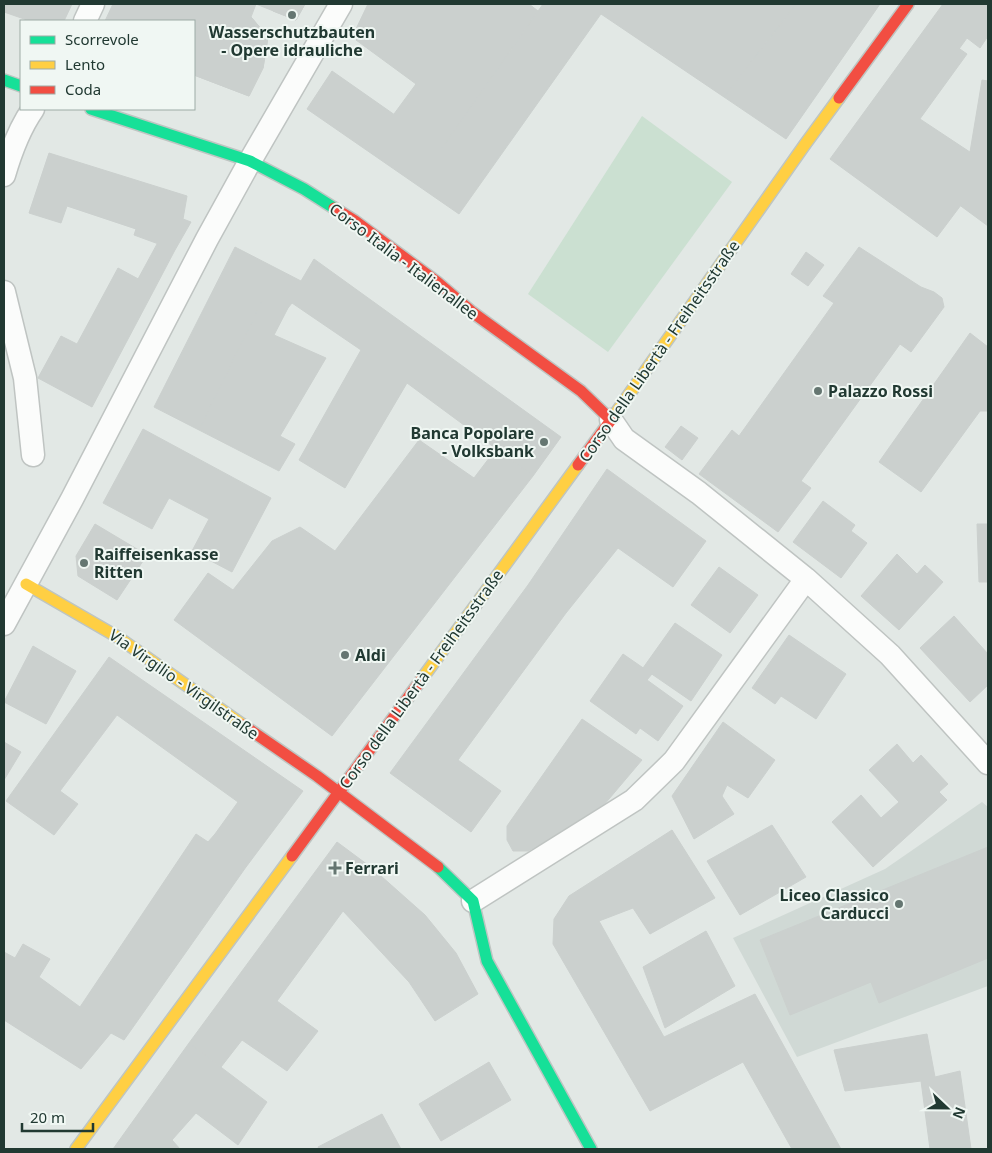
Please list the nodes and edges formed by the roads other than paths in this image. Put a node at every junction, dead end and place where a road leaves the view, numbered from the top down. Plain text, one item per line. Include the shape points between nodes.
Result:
1 (93, 4) edge
2 (340, 4) edge
3 (908, 4) edge
4 (85, 20) edge
5 (4, 80) edge
6 (20, 86) edge
7 (32, 110) edge
8 (94, 110) edge
9 (250, 161) junction
10 (4, 175) edge
11 (4, 292) edge
12 (611, 420) junction
13 (32, 455) dead end
14 (806, 579) junction
15 (26, 584) junction
16 (4, 624) edge
17 (988, 763) edge
18 (338, 793) junction
19 (473, 901) junction
20 (80, 1148) edge
21 (591, 1149) edge

1 - 4 street
2 - 9 street
3 - 12 main road, Corso della Libertà - Freiheitsstraße
5 - 6 main road
7 - 10 street via 14,142
8 - 9 main road, Corso Italia - Italienallee
9 - 12 main road, Corso Italia - Italienallee via 355,221 581,392
9 - 15 street
11 - 13 street via 25,378
12 - 14 street via 624,439
12 - 18 main road, Corso della Libertà - Freiheitsstraße
14 - 17 street via 890,655
14 - 19 street via 674,761 634,800
15 - 16 street
15 - 18 main road, Via Virgilio - Virgilstraße via 116,636
18 - 19 main road, Via Virgilio - Virgilstraße via 437,866
18 - 20 main road, Corso della Libertà - Freiheitsstraße
19 - 21 main road via 487,961

